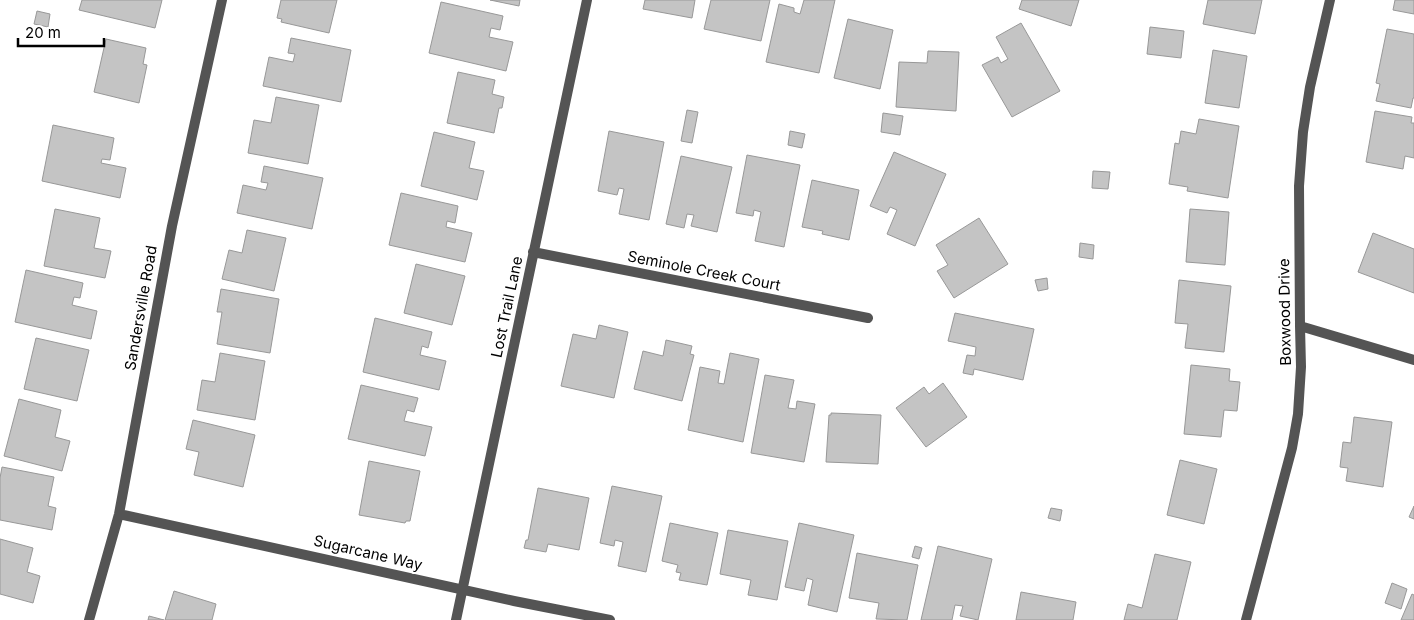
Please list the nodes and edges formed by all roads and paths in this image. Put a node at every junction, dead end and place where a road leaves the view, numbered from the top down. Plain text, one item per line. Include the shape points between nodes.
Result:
1 (222, 0) edge
2 (587, 0) edge
3 (1330, 0) edge
4 (533, 252) junction
5 (868, 318) dead end
6 (1300, 326) junction
7 (1414, 360) edge
8 (119, 514) junction
9 (463, 589) junction
10 (89, 620) edge
11 (456, 620) edge
12 (610, 620) edge
13 (1246, 620) edge

1 - 8 street, Sandersville Road via 172,226
2 - 4 street, Lost Trail Lane
3 - 6 street, Boxwood Drive via 1303,132 1299,186
4 - 5 street, Seminole Creek Court
4 - 9 street, Lost Trail Lane
6 - 7 street
6 - 13 street, Boxwood Drive via 1301,376 1292,448
8 - 9 street, Sugarcane Way
8 - 10 street, Sandersville Road
9 - 11 street, Lost Trail Lane
9 - 12 street, Sugarcane Way

